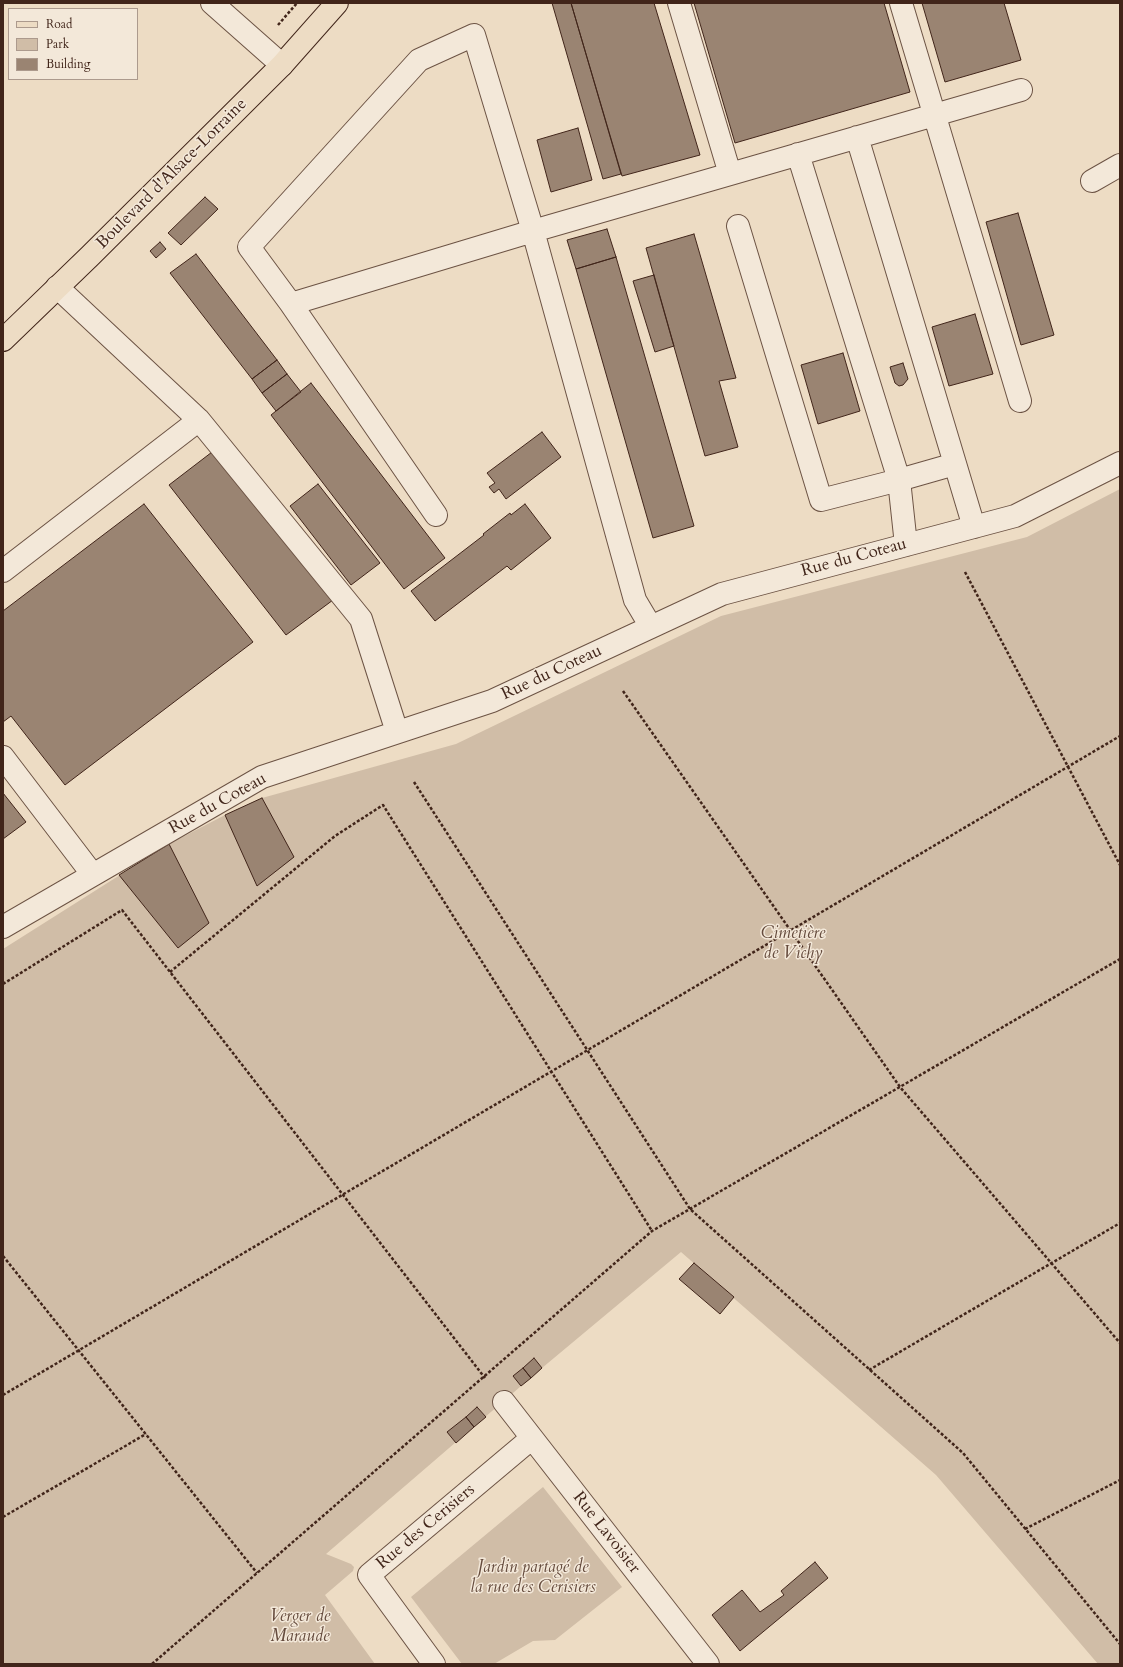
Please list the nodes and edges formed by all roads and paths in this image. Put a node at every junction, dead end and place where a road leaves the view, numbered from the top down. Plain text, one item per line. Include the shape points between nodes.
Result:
1 (212, 3) edge
2 (297, 3) edge
3 (337, 3) edge
4 (679, 3) edge
5 (901, 3) edge
6 (260, 45) junction
7 (282, 65) junction
8 (1021, 90) dead end
9 (935, 114) junction
10 (857, 137) junction
11 (798, 154) junction
12 (1120, 165) edge
13 (730, 174) junction
14 (1092, 181) dead end
15 (738, 226) dead end
16 (533, 231) junction
17 (58, 287) junction
18 (291, 304) junction
19 (3, 340) edge
20 (1020, 401) dead end
21 (199, 420) junction
22 (1120, 463) edge
23 (955, 464) junction
24 (899, 480) junction
25 (436, 515) dead end
26 (974, 526) junction
27 (906, 545) junction
28 (3, 571) edge
29 (965, 572) dead end
30 (651, 627) junction
31 (623, 691) dead end
32 (397, 732) junction
33 (1120, 736) edge
34 (3, 757) edge
35 (1068, 767) junction
36 (414, 782) dead end
37 (1120, 865) edge
38 (93, 875) junction
39 (3, 927) edge
40 (790, 931) junction
41 (1120, 959) edge
42 (170, 972) junction
43 (3, 984) edge
44 (587, 1050) junction
45 (551, 1072) junction
46 (900, 1087) junction
47 (343, 1194) junction
48 (690, 1209) junction
49 (1120, 1223) edge
50 (652, 1231) junction
51 (3, 1256) edge
52 (1051, 1263) junction
53 (1120, 1343) edge
54 (78, 1350) junction
55 (869, 1370) junction
56 (484, 1377) junction
57 (3, 1395) edge
58 (504, 1402) joint
59 (146, 1434) junction
60 (532, 1438) junction
61 (1120, 1480) edge
62 (3, 1518) edge
63 (1025, 1529) junction
64 (257, 1573) junction
65 (1120, 1644) edge
66 (152, 1664) edge
67 (434, 1664) edge
68 (708, 1664) edge

1 - 6 street
2 - 6 path
3 - 7 main road, Boulevard d'Alsace-Lorraine
4 - 13 street
5 - 9 street
6 - 7 street
7 - 17 main road, Boulevard d'Alsace-Lorraine
8 - 9 street
9 - 10 street
9 - 20 street
10 - 11 street
10 - 23 street
11 - 13 street
11 - 24 street
12 - 14 street
13 - 16 street
15 - 24 street via 821,500
16 - 18 street
16 - 18 street via 474,35 419,60 249,247
16 - 30 street via 635,600
17 - 19 main road, Boulevard d'Alsace-Lorraine
17 - 21 street
18 - 25 street
21 - 28 street
21 - 32 street via 361,619
22 - 26 street, Rue du Coteau via 1015,516
23 - 24 street
23 - 26 street
24 - 27 street
26 - 27 street, Rue du Coteau
27 - 30 street, Rue du Coteau via 722,594
29 - 35 path
30 - 32 street, Rue du Coteau via 492,701
31 - 40 path
32 - 38 street, Rue du Coteau via 262,777
33 - 35 path
34 - 38 street
35 - 37 path
35 - 40 path
36 - 44 path
38 - 39 street, Rue du Coteau
40 - 44 path
40 - 46 path
41 - 46 path
42 - 43 path via 122,910
42 - 45 path via 335,836 383,805
42 - 47 path
44 - 45 path
44 - 48 path
45 - 47 path
45 - 50 path
46 - 48 path
46 - 52 path
47 - 54 path
47 - 56 path
48 - 50 path
48 - 55 path
49 - 52 path
50 - 56 path
51 - 54 path
52 - 53 path
52 - 55 path
54 - 57 path
54 - 59 path
55 - 63 path via 963,1453
56 - 58 path
56 - 64 path
58 - 60 street, Rue Lavoisier
59 - 62 path
59 - 64 path
60 - 67 street, Rue des Cerisiers via 369,1575
60 - 68 street, Rue Lavoisier
61 - 63 path
63 - 65 path
64 - 66 path

